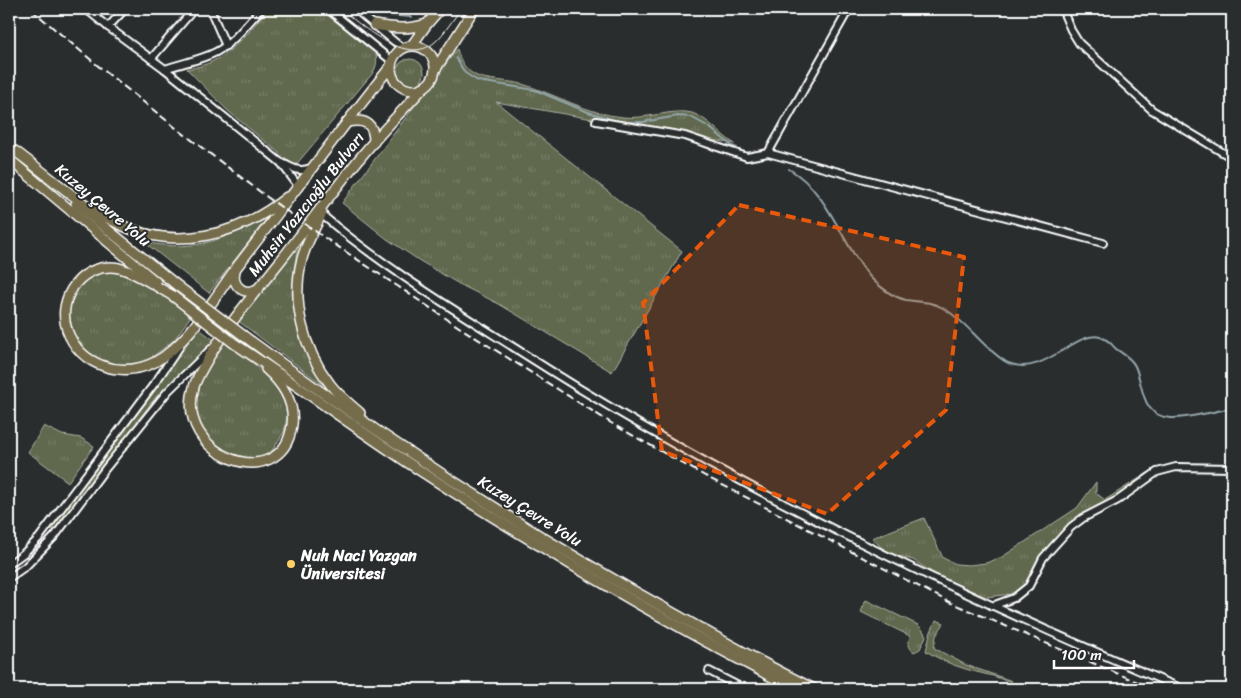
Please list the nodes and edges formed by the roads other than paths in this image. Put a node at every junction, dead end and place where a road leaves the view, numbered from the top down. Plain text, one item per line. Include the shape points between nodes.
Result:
1 (86, 9) edge
2 (124, 9) edge
3 (194, 9) edge
4 (210, 9) edge
5 (261, 9) edge
6 (328, 9) edge
7 (356, 9) edge
8 (440, 9) edge
9 (474, 9) edge
10 (848, 9) edge
11 (1062, 9) edge
12 (374, 24) junction
13 (427, 24) junction
14 (108, 27) junction
15 (412, 45) junction
16 (226, 46) junction
17 (402, 48) junction
18 (151, 59) junction
19 (391, 64) junction
20 (165, 68) junction
21 (435, 70) junction
22 (424, 87) junction
23 (596, 121) dead end
24 (347, 122) junction
25 (374, 142) junction
26 (12, 148) edge
27 (768, 152) junction
28 (1232, 158) edge
29 (9, 159) edge
30 (280, 162) junction
31 (314, 167) junction
32 (1232, 182) edge
33 (299, 187) junction
34 (1232, 190) edge
35 (327, 200) junction
36 (321, 214) junction
37 (1103, 243) dead end
38 (235, 270) junction
39 (260, 288) junction
40 (173, 296) junction
41 (192, 328) junction
42 (217, 343) junction
43 (235, 344) junction
44 (1232, 468) edge
45 (439, 471) junction
46 (9, 564) edge
47 (9, 578) edge
48 (992, 606) junction
49 (710, 671) dead end
50 (744, 689) edge
51 (795, 689) edge
52 (814, 689) edge
53 (1183, 689) edge

1 - 14 street
2 - 14 street
3 - 18 street
4 - 16 street
5 - 16 street
6 - 19 street
7 - 12 street
8 - 13 highway
9 - 21 highway
10 - 27 street
11 - 28 street via 1079,43 1144,103 1168,121
12 - 13 highway via 403,29
12 - 17 street
13 - 15 highway
14 - 18 street
15 - 17 highway
15 - 21 highway via 428,51
16 - 20 street via 210,55
17 - 19 highway
18 - 20 street
19 - 22 highway via 394,79 400,85 411,90
19 - 24 highway, Muhsin Yazıcıoğlu Bulvarı
20 - 30 street
21 - 22 highway via 433,78
22 - 25 highway, Muhsin Yazıcıoğlu Bulvarı
23 - 27 street via 685,136 747,157
24 - 25 highway via 360,120 367,123 373,130
24 - 31 highway, Muhsin Yazıcıoğlu Bulvarı
25 - 35 highway, Muhsin Yazıcıoğlu Bulvarı
26 - 33 highway via 103,215 134,230 160,237 201,237 227,231 270,210
26 - 45 highway, Kuzey Çevre Yolu, bridge via 179,287 310,385
27 - 37 street
29 - 40 highway, Kuzey Çevre Yolu
30 - 31 street via 296,170
30 - 33 street
31 - 33 highway, Muhsin Yazıcıoğlu Bulvarı
32 - 34 street
33 - 38 highway, Muhsin Yazıcıoğlu Bulvarı
35 - 36 highway
35 - 39 highway, Muhsin Yazıcıoğlu Bulvarı
36 - 45 highway via 303,256 298,283 299,309 312,352 330,384 344,399
36 - 48 street via 360,246 447,305 637,424 806,516
38 - 39 highway via 234,280 239,288 251,292
38 - 41 highway, Muhsin Yazıcıoğlu Bulvarı
39 - 42 highway, Muhsin Yazıcıoğlu Bulvarı
40 - 41 highway, Muhsin Yazıcıoğlu Bulvarı via 129,271 117,268 94,271 69,291 64,311 68,331 86,357 105,368 121,370 138,369 155,361
40 - 43 highway, bridge
41 - 46 street via 157,380 34,543
42 - 43 highway, Muhsin Yazıcıoğlu Bulvarı via 193,389 192,416 196,428 223,456 247,464 260,462 271,458 288,440 293,415 282,386
42 - 47 street via 168,391 55,536 26,566
43 - 51 highway, Kuzey Çevre Yolu via 367,436 518,533 649,611
44 - 48 street via 1176,467 1157,472 1118,500 1071,527 1043,558 1029,586 1014,598
45 - 52 highway, Kuzey Çevre Yolu via 631,590
48 - 53 street
49 - 50 street

